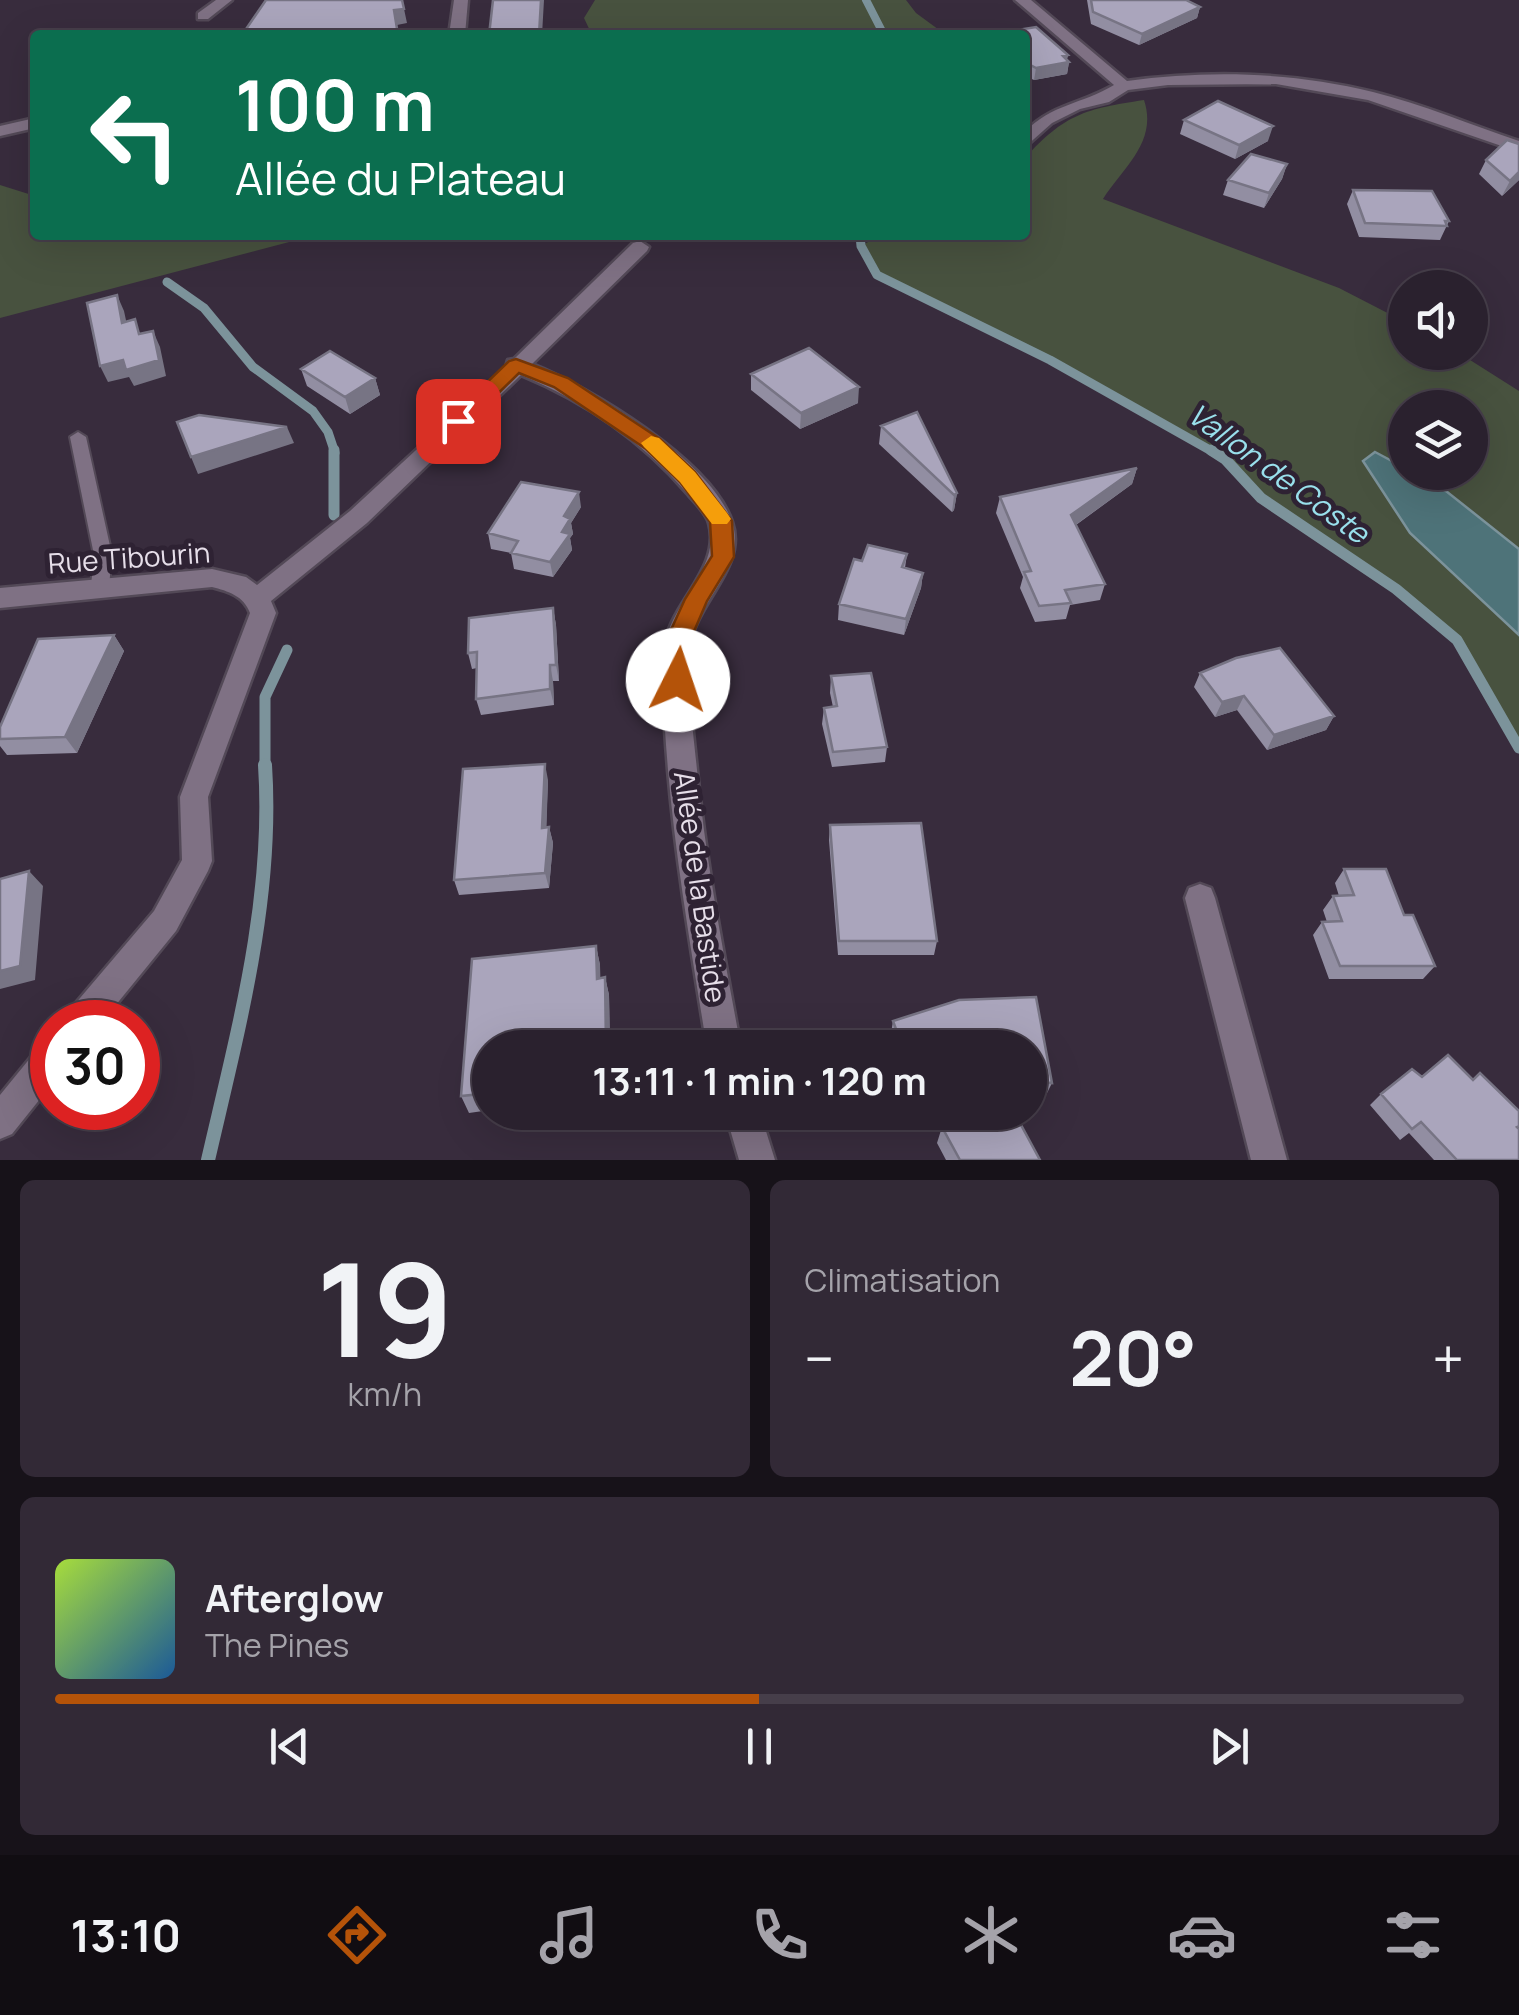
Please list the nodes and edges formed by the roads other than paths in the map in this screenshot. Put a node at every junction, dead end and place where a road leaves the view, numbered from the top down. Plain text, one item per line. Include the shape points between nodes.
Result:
1 (225, 0) edge
2 (461, 0) edge
3 (1022, 0) edge
4 (203, 16) dead end
5 (458, 30) edge
6 (1124, 86) junction
7 (30, 124) edge
8 (0, 131) edge
9 (1030, 137) edge
10 (1519, 147) edge
11 (640, 246) dead end
12 (516, 365) junction
13 (78, 437) dead end
14 (100, 586) junction
15 (0, 598) edge
16 (257, 598) junction
17 (1200, 898) dead end
18 (100, 1000) edge
19 (721, 1030) edge
20 (30, 1085) edge
21 (0, 1122) edge
22 (748, 1130) edge
23 (758, 1160) edge
24 (1269, 1160) edge

1 - 4 street
2 - 5 street
3 - 6 street
6 - 9 street via 1046,119
6 - 10 street via 1276,79 1370,96
7 - 8 street
11 - 12 street
12 - 16 street via 318,554
12 - 19 street, Allée de la Bastide via 561,382 653,444 721,521 723,557 677,643 686,826
13 - 14 lane via 103,555
14 - 15 street, Rue Tibourin
14 - 16 street, Rue Tibourin via 212,578 238,584
16 - 18 street via 264,613 194,797 197,861 164,921
17 - 24 street
20 - 21 street
22 - 23 street

